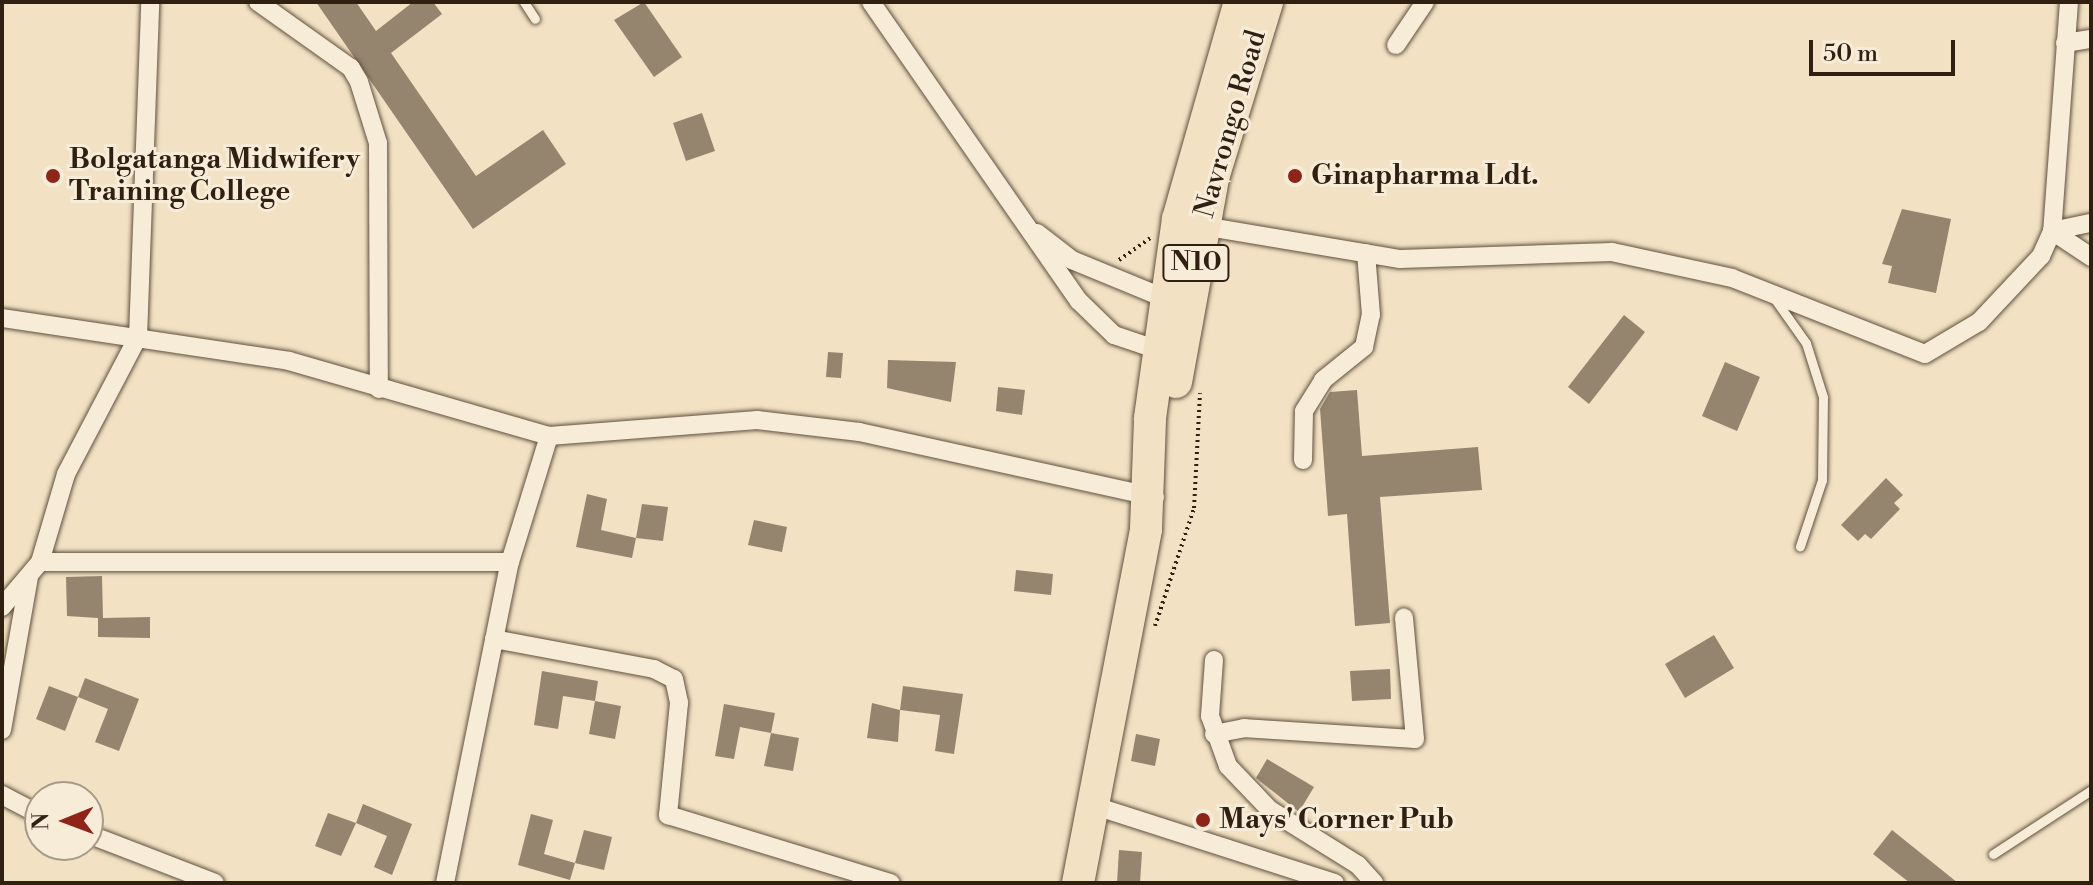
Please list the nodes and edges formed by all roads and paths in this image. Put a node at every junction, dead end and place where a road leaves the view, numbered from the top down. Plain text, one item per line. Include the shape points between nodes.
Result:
1 (150, 2) edge
2 (258, 2) edge
3 (524, 2) edge
4 (871, 2) edge
5 (1240, 2) edge
6 (1267, 2) edge
7 (1425, 2) edge
8 (2069, 2) edge
9 (535, 19) dead end
10 (2091, 39) edge
11 (2065, 43) junction
12 (1396, 45) dead end
13 (1019, 219) junction
14 (1155, 222) dead end
15 (2091, 223) edge
16 (1203, 226) junction
17 (2052, 231) junction
18 (1366, 253) junction
19 (2091, 257) edge
20 (1098, 266) junction
21 (1773, 295) junction
22 (1177, 302) junction
23 (2, 318) edge
24 (138, 337) junction
25 (1169, 354) junction
26 (1200, 386) dead end
27 (379, 389) junction
28 (549, 436) junction
29 (1303, 460) dead end
30 (1150, 495) junction
31 (1800, 546) dead end
32 (510, 562) junction
33 (35, 568) junction
34 (2, 607) edge
35 (1404, 617) dead end
36 (494, 639) junction
37 (1150, 641) dead end
38 (1214, 660) dead end
39 (2, 730) edge
40 (1214, 734) junction
41 (2091, 790) edge
42 (2, 795) edge
43 (1092, 805) junction
44 (24, 807) edge
45 (104, 840) edge
46 (1993, 854) dead end
47 (215, 883) edge
48 (445, 883) edge
49 (891, 883) edge
50 (1078, 883) edge
51 (1335, 883) edge
52 (1374, 883) edge

1 - 24 street
2 - 27 street via 351,68 359,82 378,143
3 - 9 lane
4 - 13 street
5 - 22 highway, Navrongo Road / N10 via 1196,147
6 - 16 highway, Navrongo Road / N10
7 - 12 street
8 - 11 street
10 - 11 street
11 - 17 street
13 - 20 street
13 - 25 street via 1097,320
14 - 20 path via 1129,257
15 - 17 street
16 - 18 street
16 - 22 highway, Navrongo Road / N10
17 - 19 street
17 - 21 street via 2041,256 1979,322 1925,354
18 - 21 street via 1400,259 1612,252 1732,278
18 - 29 street via 1371,315 1364,347 1323,380 1304,411
20 - 22 street
21 - 31 lane via 1806,343 1823,397 1822,480
22 - 25 highway, Navrongo Road / N10
23 - 24 street
24 - 27 street via 289,361
24 - 33 street via 66,474
25 - 30 highway, Navrongo Road / N10
26 - 37 path via 1194,508
27 - 28 street
28 - 30 street via 757,420 859,432
28 - 32 street
30 - 43 highway, Navrongo Road / N10
32 - 33 street
32 - 36 street
33 - 34 street
33 - 39 street
35 - 40 street via 1415,739 1244,728
36 - 48 street
36 - 49 street via 654,669 674,679 679,703 668,815
38 - 40 street
40 - 52 street via 1228,766 1270,810 1358,865
41 - 46 lane
42 - 44 street
43 - 50 highway, N10
43 - 51 street
45 - 47 street

